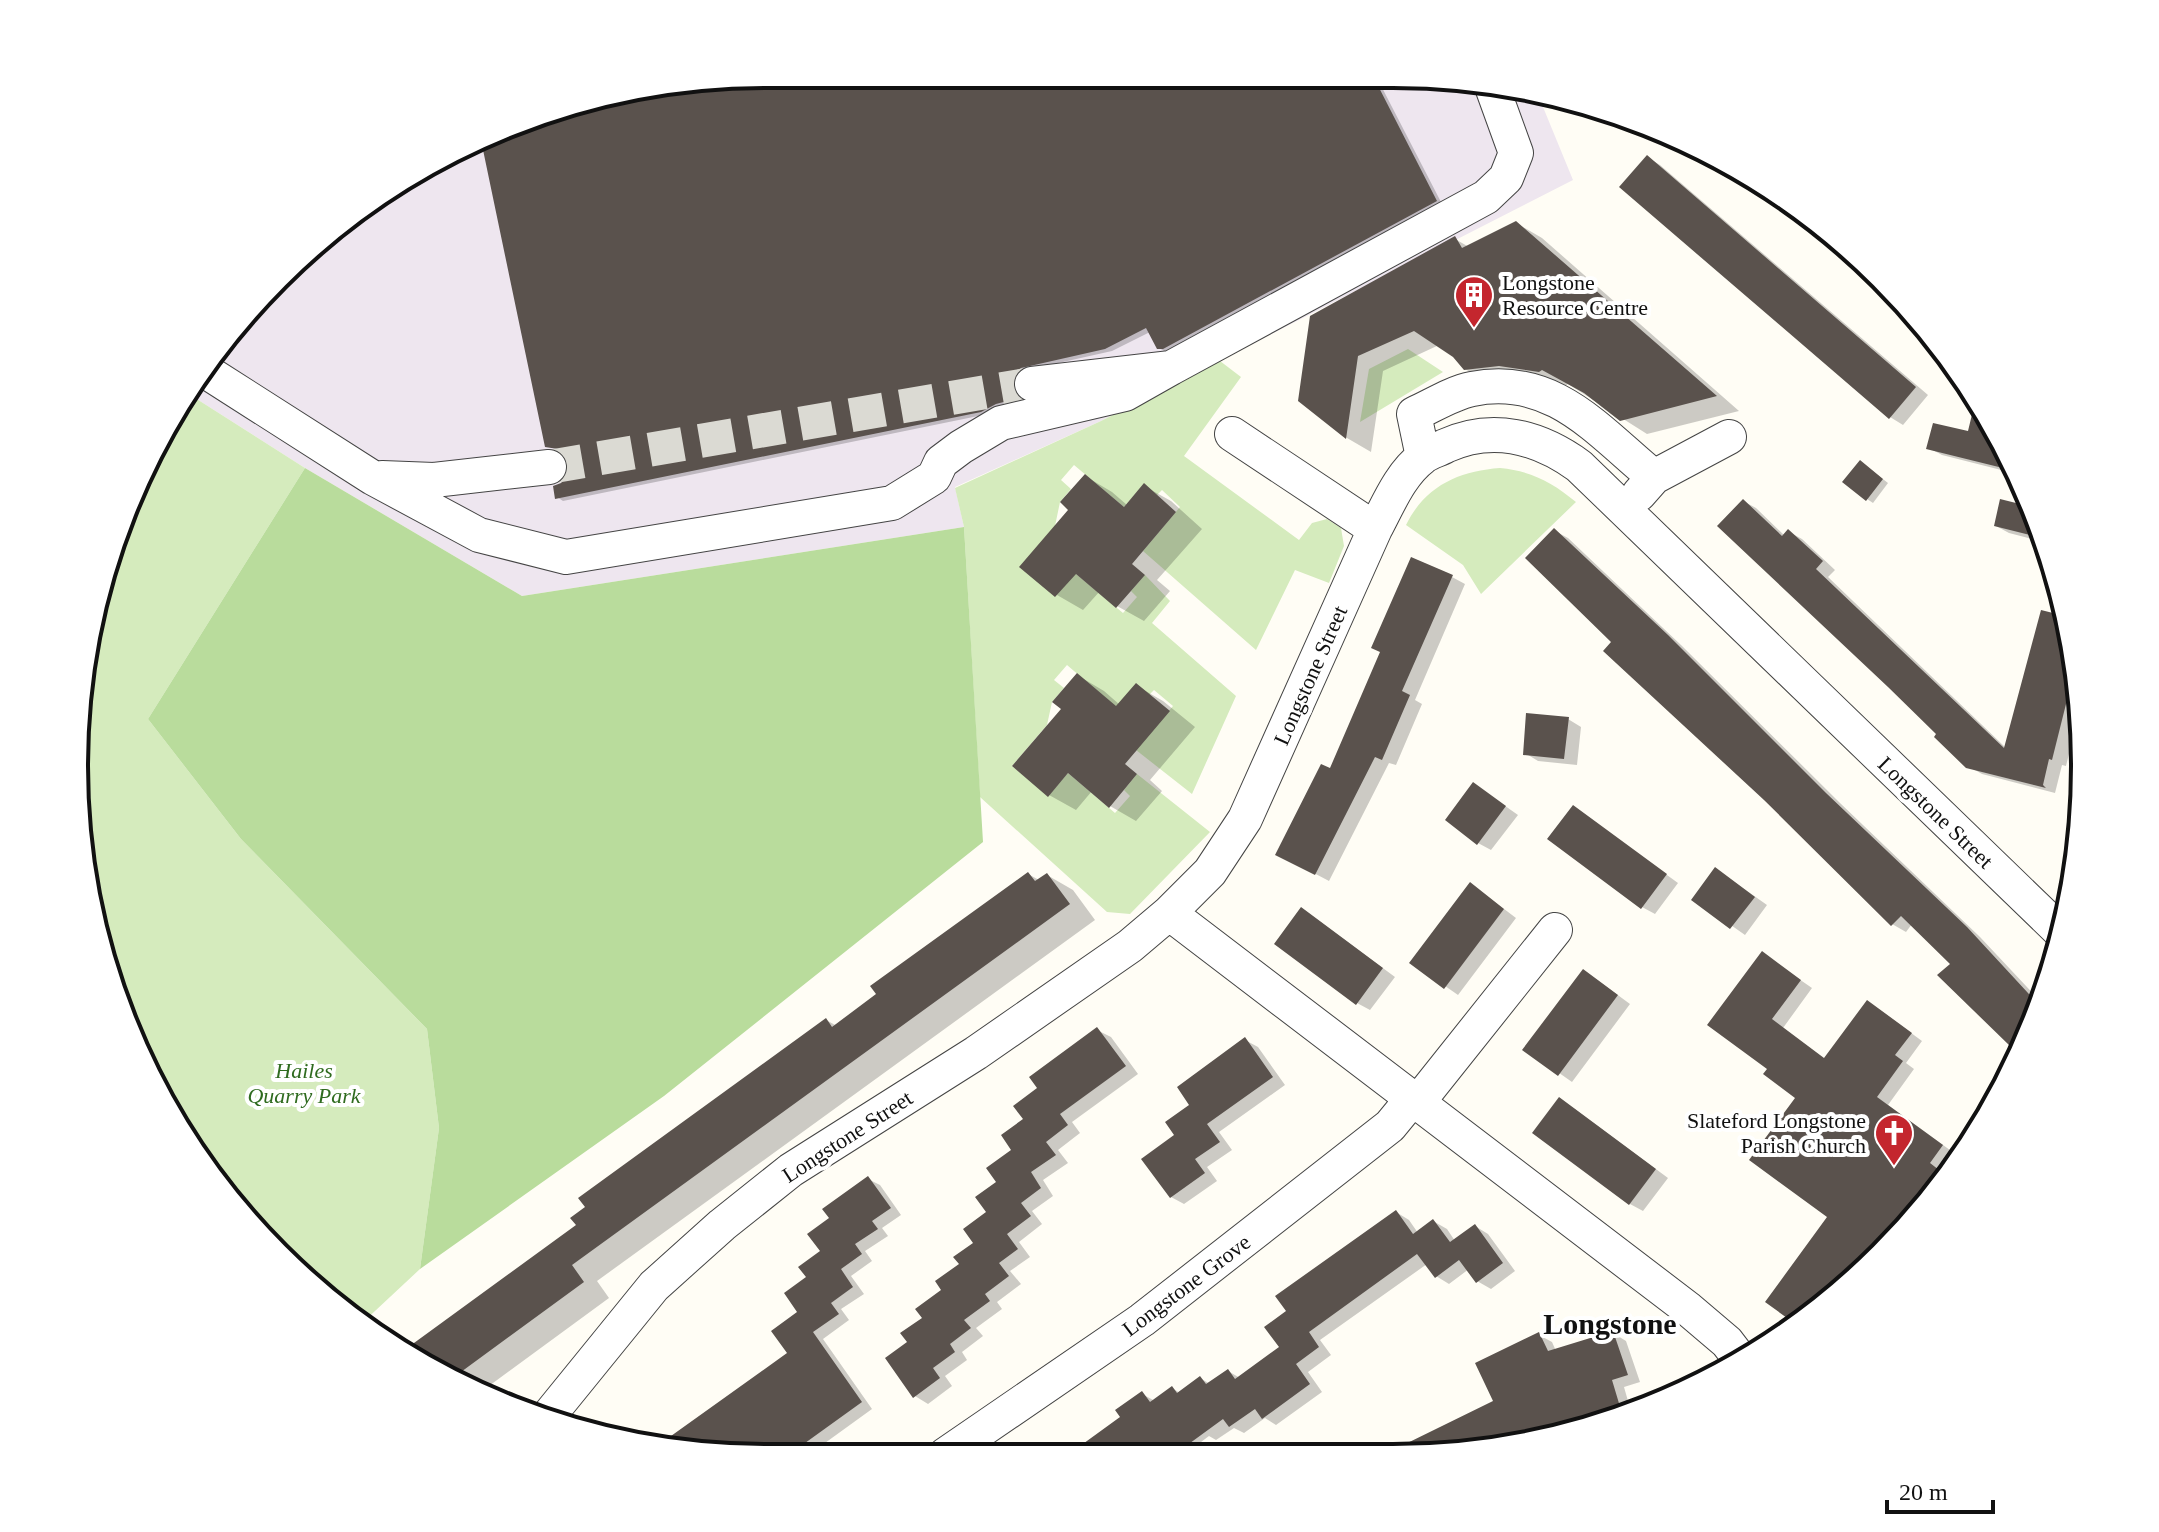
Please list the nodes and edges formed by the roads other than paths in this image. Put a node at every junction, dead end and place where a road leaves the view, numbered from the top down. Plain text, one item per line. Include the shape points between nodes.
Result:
1 (1495, 96) edge
2 (1171, 368) junction
3 (212, 375) edge
4 (1032, 384) tunnel mouth
5 (1232, 434) dead end
6 (1729, 437) dead end
7 (1423, 457) junction
8 (549, 467) tunnel mouth
9 (1654, 477) junction
10 (373, 478) junction
11 (1625, 511) junction
12 (1375, 529) junction
13 (1169, 913) junction
14 (2053, 920) edge
15 (1555, 930) dead end
16 (1415, 1100) junction
17 (1734, 1352) edge
18 (554, 1410) edge
19 (961, 1444) edge

1 - 2 street via 1516,153 1506,178 1486,197
2 - 4 street
2 - 10 street via 1125,394 1001,423 961,447 941,462 934,477 892,503 566,557 479,535
3 - 10 street
5 - 12 street
6 - 9 street
7 - 9 street via 1414,414 1469,389 1501,386 1536,390 1563,402
7 - 11 street, Longstone Street via 1481,435 1539,441 1579,466
7 - 12 street, Longstone Street via 1399,485
8 - 10 street via 434,480
9 - 11 street
11 - 14 street, Longstone Street
12 - 13 street, Longstone Street via 1245,819 1210,872
13 - 16 street
13 - 18 street, Longstone Street via 976,1053 791,1170 722,1225 654,1286
15 - 16 street, Longstone Grove
16 - 17 street via 1687,1308
16 - 19 street, Longstone Grove via 1390,1126 1142,1320

